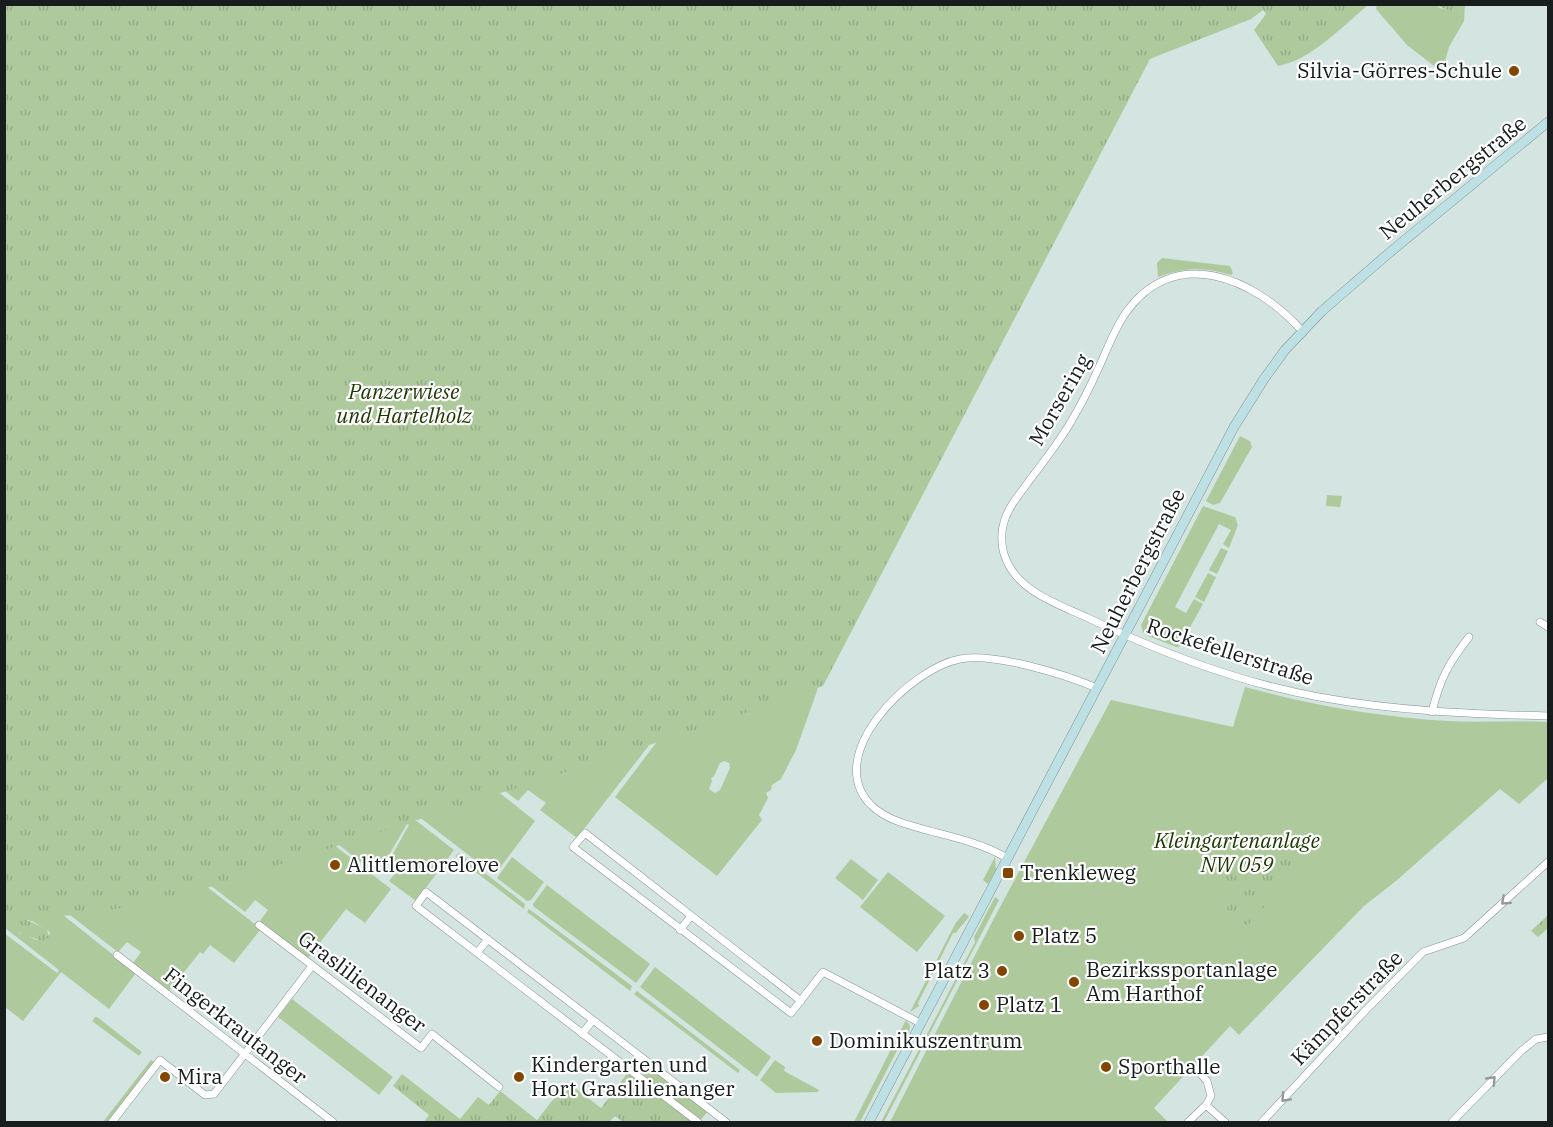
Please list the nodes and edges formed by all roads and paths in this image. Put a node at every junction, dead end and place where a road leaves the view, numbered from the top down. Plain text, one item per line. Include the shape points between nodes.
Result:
1 (1548, 123) edge
2 (1302, 331) junction
3 (1540, 622) dead end
4 (1548, 627) edge
5 (1125, 635) junction
6 (1469, 637) dead end
7 (1097, 688) junction
8 (1432, 712) junction
9 (1548, 716) edge
10 (1007, 858) junction
11 (1548, 862) edge
12 (691, 916) junction
13 (259, 925) dead end
14 (680, 930) junction
15 (488, 939) junction
16 (477, 953) junction
17 (117, 955) dead end
18 (312, 966) junction
19 (801, 1001) junction
20 (593, 1020) junction
21 (920, 1023) junction
22 (582, 1034) junction
23 (1548, 1037) edge
24 (244, 1054) junction
25 (1198, 1071) dead end
26 (675, 1083) junction
27 (499, 1087) dead end
28 (665, 1097) junction
29 (1206, 1105) junction
30 (717, 1115) junction
31 (112, 1122) edge
32 (333, 1122) edge
33 (698, 1122) edge
34 (711, 1122) edge
35 (726, 1122) edge
36 (869, 1122) edge
37 (1188, 1122) edge
38 (1225, 1122) edge
39 (1262, 1122) edge
40 (1452, 1122) edge

1 - 2 main road, Neuherbergstraße via 1349,287
2 - 5 main road, Neuherbergstraße via 1247,404
2 - 5 street, Morsering via 1246,287 1221,277 1183,274 1157,284 1124,315 1061,438 1012,505 1004,520 1002,545 1019,580 1054,602
3 - 4 street
5 - 7 main road, Neuherbergstraße
5 - 8 street, Rockefellerstraße via 1178,657 1317,697
6 - 8 street via 1447,667
7 - 10 main road, Neuherbergstraße
7 - 10 street via 1074,678 991,658 960,659 931,669 915,680 885,707 872,725 858,760 857,777 872,806 899,822 980,845
8 - 9 street, Rockefellerstraße
10 - 21 main road, Neuherbergstraße
11 -> 39 street, Kämpferstraße via 1464,938 1423,952
12 - 14 street
12 - 14 street via 585,832 573,847
12 - 19 street
13 - 18 street, Graslilienanger
14 - 19 street via 791,1013
15 - 16 street
15 - 16 street via 426,892 416,906
15 - 20 street
16 - 22 street
17 - 24 street, Fingerkrautanger
18 - 24 street
18 - 27 street, Graslilienanger via 421,1048 432,1034
19 - 21 street via 823,972
20 - 22 street
20 - 26 street
21 - 36 main road, Neuherbergstraße
22 - 28 street
40 -> 23 street via 1520,1052 1536,1039
24 - 31 street via 214,1094 209,1095 160,1060
24 - 32 street, Fingerkrautanger
25 - 29 street via 1211,1089
26 - 28 street
26 - 30 street
28 - 33 street
29 - 37 street
29 - 38 street
30 - 34 street
30 - 35 street

